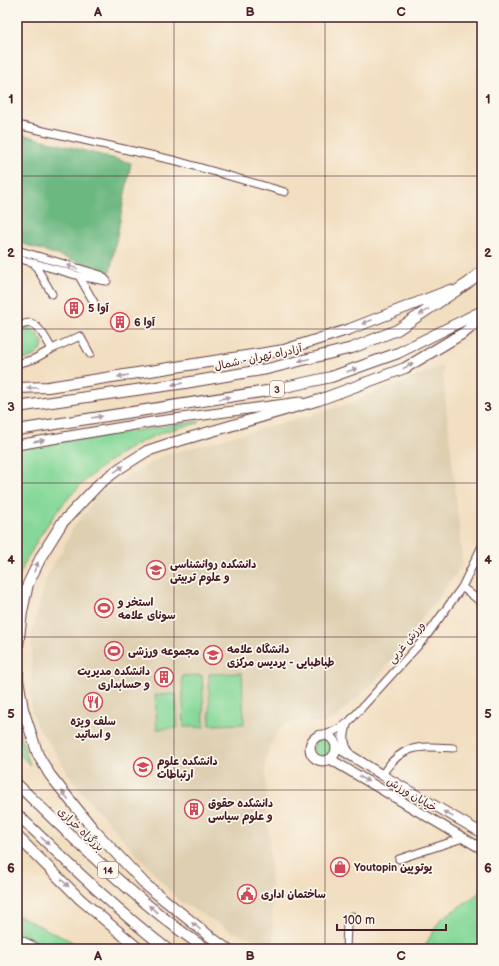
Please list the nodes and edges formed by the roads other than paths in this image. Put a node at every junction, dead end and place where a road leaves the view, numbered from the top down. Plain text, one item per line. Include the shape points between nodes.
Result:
1 (17, 125) edge
2 (285, 192) dead end
3 (17, 250) edge
4 (17, 258) edge
5 (34, 263) junction
6 (482, 270) edge
7 (79, 276) junction
8 (468, 283) junction
9 (52, 294) dead end
10 (96, 306) dead end
11 (482, 311) edge
12 (482, 318) edge
13 (17, 327) edge
14 (52, 349) junction
15 (90, 354) dead end
16 (17, 364) edge
17 (17, 388) edge
18 (319, 400) junction
19 (17, 407) edge
20 (17, 430) edge
21 (17, 445) edge
22 (482, 546) edge
23 (462, 587) junction
24 (482, 603) edge
25 (346, 725) junction
26 (326, 735) junction
27 (337, 747) junction
28 (453, 748) dead end
29 (352, 758) junction
30 (330, 759) junction
31 (382, 775) junction
32 (17, 784) edge
33 (17, 814) edge
34 (482, 833) edge
35 (17, 836) edge
36 (463, 838) junction
37 (17, 842) edge
38 (482, 849) edge
39 (399, 860) dead end
40 (42, 861) junction
41 (352, 916) dead end
42 (17, 938) edge
43 (40, 949) edge
44 (139, 949) edge
45 (167, 949) edge
46 (206, 949) edge
47 (227, 949) edge
48 (346, 949) edge

1 - 2 street via 177,162
7 -> 3 street via 107,281 101,276
4 - 5 street
5 - 7 street
5 - 9 street
6 - 8 highway, آزادراه تهران - شمال / 3
7 - 10 street
8 -> 17 highway via 350,329 284,350 48,387
8 -> 19 highway, آزادراه تهران - شمال / 3 via 397,330 352,348 267,369
20 -> 11 highway, 3 via 267,391 331,377 398,353
18 -> 12 highway via 405,368 465,332
13 - 14 street via 28,323 34,324
14 - 15 street via 80,336
14 - 16 street via 34,359
21 -> 18 main road via 152,422
47 -> 18 highway via 146,885 94,830 50,775 38,755 23,709 18,672 22,612 28,584 62,523 99,484 120,468 147,451
22 - 23 street, ورزش غربی
23 - 24 street
23 - 25 street, ورزش غربی via 425,638
25 - 26 street, ورزش غربی
25 - 29 main road via 343,742
26 - 27 main road via 333,739
26 - 30 main road via 314,738 310,750 318,760
27 - 29 main road, خیابان ورزش
27 - 30 main road
28 - 31 street via 427,747 407,750 389,764
29 - 31 main road, خیابان ورزش
30 -> 36 main road, خیابان ورزش
34 -> 31 main road, خیابان ورزش
46 -> 32 highway, بزرگراه خرازی / 14 via 121,882
33 -> 45 highway, 14 via 84,878
35 - 40 highway
36 - 38 main road, خیابان ورزش
36 - 39 street
37 - 40 highway
40 -> 44 highway via 80,899
41 - 48 street via 347,925
42 - 43 street

